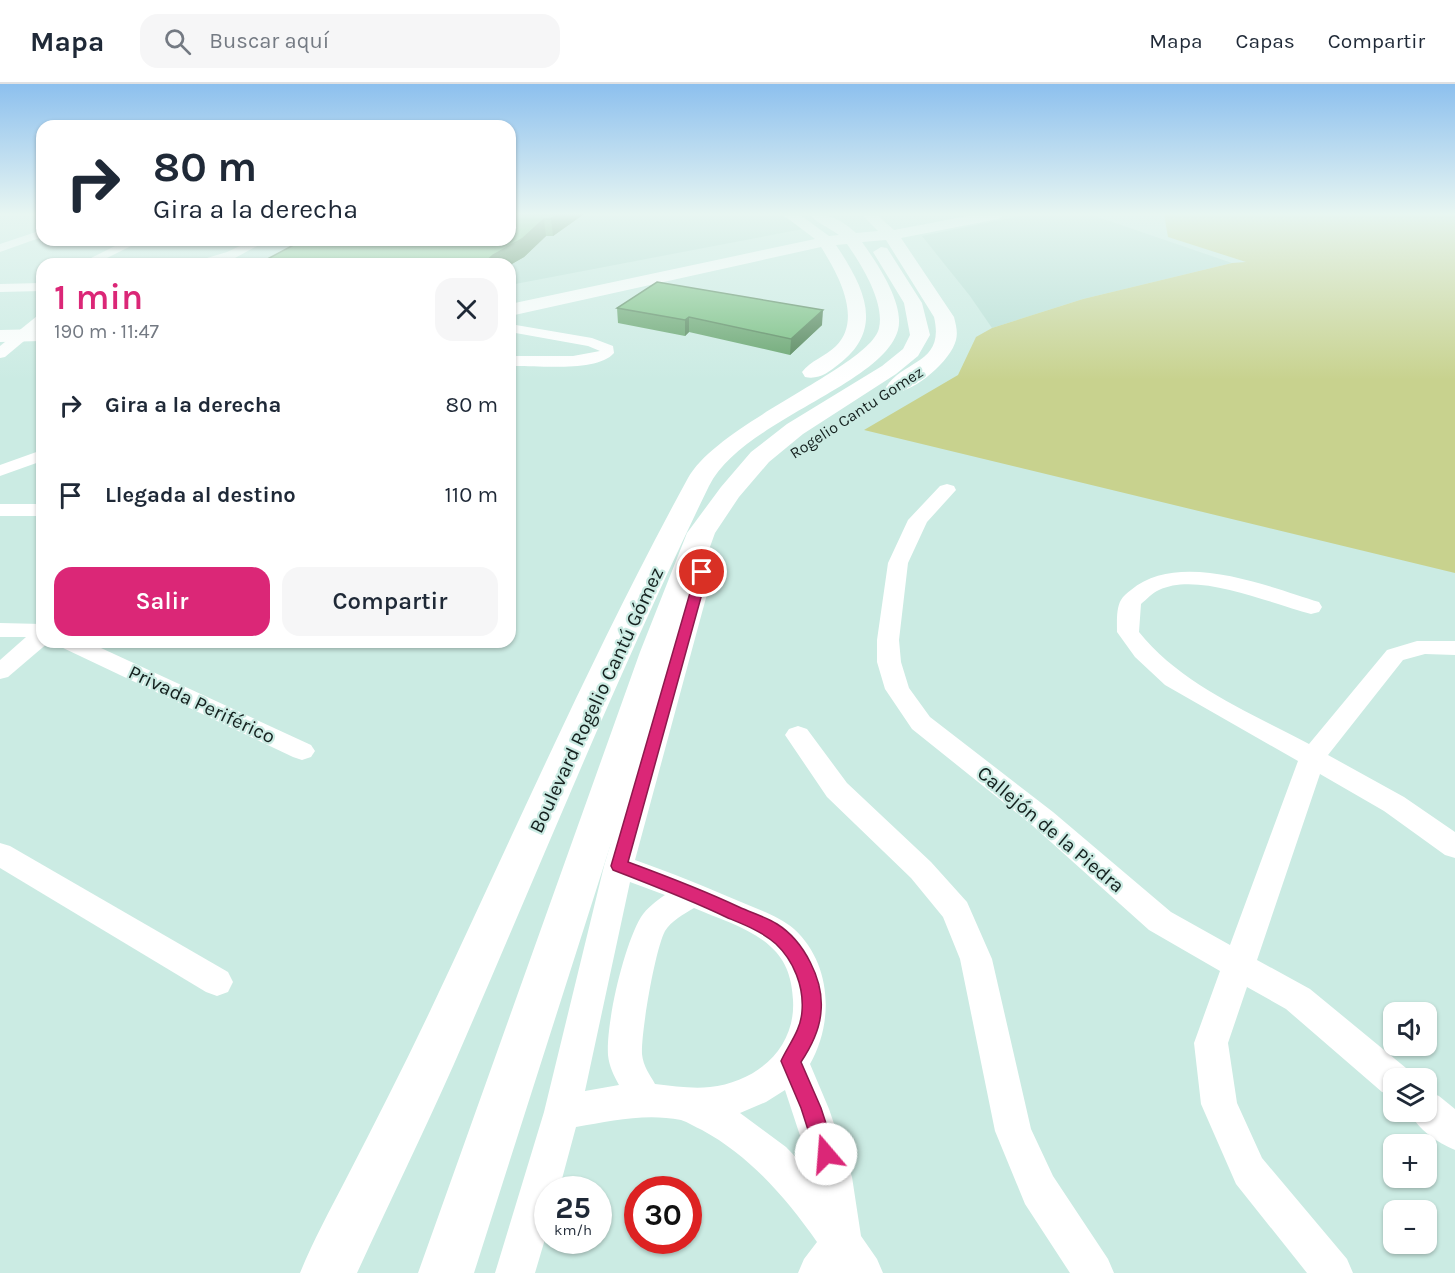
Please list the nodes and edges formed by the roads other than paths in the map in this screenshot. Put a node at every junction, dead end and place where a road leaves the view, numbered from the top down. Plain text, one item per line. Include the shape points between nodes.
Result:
1 (701, 269) edge
2 (842, 269) edge
3 (871, 269) edge
4 (893, 269) edge
5 (914, 269) edge
6 (622, 270) dead end
7 (595, 273) dead end
8 (646, 282) junction
9 (36, 287) edge
10 (0, 288) edge
11 (573, 296) junction
12 (516, 308) edge
13 (516, 329) edge
14 (32, 335) edge
15 (0, 336) edge
16 (0, 355) edge
17 (32, 357) dead end
18 (516, 361) edge
19 (36, 457) edge
20 (0, 471) edge
21 (947, 490) dead end
22 (0, 510) edge
23 (36, 510) edge
24 (687, 534) junction
25 (1311, 606) dead end
26 (0, 630) edge
27 (36, 631) edge
28 (36, 641) edge
29 (1443, 647) edge
30 (82, 648) edge
31 (1455, 658) edge
32 (0, 672) edge
33 (798, 735) dead end
34 (302, 751) dead end
35 (1312, 758) junction
36 (1455, 846) edge
37 (0, 854) edge
38 (619, 866) junction
39 (693, 893) junction
40 (1240, 965) junction
41 (217, 982) dead end
42 (791, 1061) junction
43 (1383, 1071) edge
44 (645, 1100) junction
45 (691, 1106) junction
46 (562, 1112) junction
47 (1437, 1117) edge
48 (1455, 1132) edge
49 (853, 1258) edge
50 (328, 1273) edge
51 (446, 1273) edge
52 (515, 1273) edge
53 (818, 1273) edge
54 (1094, 1273) edge
55 (1333, 1273) edge

1 - 8 street
2 - 24 street via 855,295 860,315 858,329 829,363 747,410 715,432 690,457 675,480 667,506 665,533
3 - 24 street, Boulevard Rogelio Cantú Gómez via 881,286 888,312 889,329 880,346 860,364 733,444 703,474
4 - 24 street, Boulevard Rogelio Cantú Gómez via 913,303 920,335 911,352 795,429 760,457
5 - 24 street, Rogelio Cantu Gomez via 949,328 939,354 880,398 810,438 776,464 721,526
6 - 8 street via 620,277
7 - 11 street via 599,284
8 - 11 street
9 - 10 street
11 - 12 street
13 - 18 street via 592,342 608,349 601,356 581,360
14 - 15 street
14 - 16 street
16 - 17 street
19 - 20 street
21 - 40 street, Callejón de la Piedra via 918,520 898,563 888,640 897,689 921,723 1043,819 1160,921
22 - 23 street
24 - 38 street via 702,572
24 - 50 street, Boulevard Rogelio Cantú Gómez via 643,592 434,1054
24 - 51 street, Boulevard Rogelio Cantú Gómez via 656,652
25 - 35 street via 1192,578 1154,583 1130,602 1128,632 1143,652 1174,680
26 - 27 street
28 - 32 street
29 - 31 street
29 - 35 street via 1411,648 1395,655
30 - 34 street, Privada Periférico
33 - 54 street via 837,789 921,870 956,911 976,959 1013,1131 1039,1190
35 - 36 street via 1394,804
35 - 40 street
37 - 41 street
38 - 39 street
38 - 46 street
39 - 42 street via 771,930 800,961 810,985 812,1011 805,1039
39 - 44 street via 663,912 652,925 646,942 625,1055
40 - 43 street, Callejón de la Piedra via 1298,999
40 - 55 street via 1211,1043 1218,1104 1249,1171
42 - 45 street via 775,1078 750,1093
42 - 49 street via 833,1177
44 - 45 street
44 - 46 street
45 - 49 street via 734,1129 767,1154 804,1191
46 - 52 street
47 - 48 street
49 - 53 street

